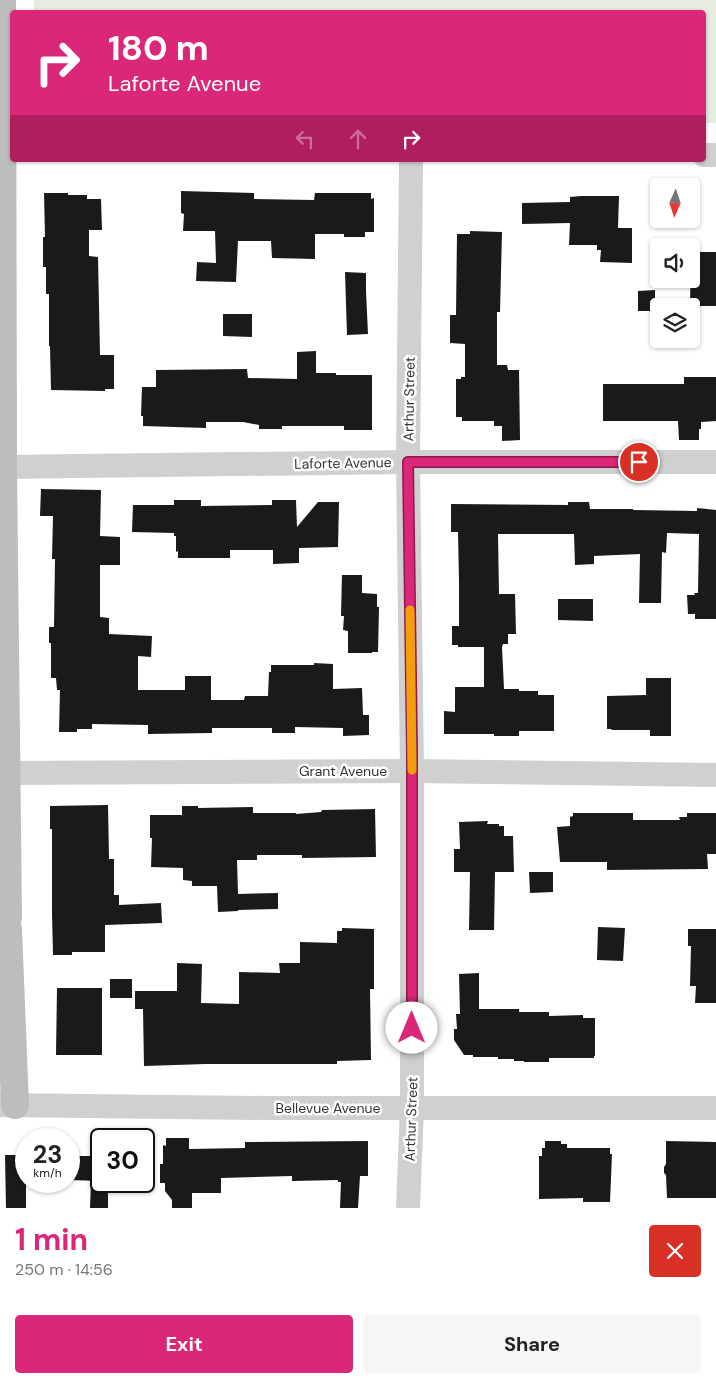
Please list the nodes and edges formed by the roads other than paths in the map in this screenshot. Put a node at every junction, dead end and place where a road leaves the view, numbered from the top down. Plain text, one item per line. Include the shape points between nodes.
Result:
1 (2, 0) edge
2 (5, 150) edge
3 (412, 162) edge
4 (408, 462) junction
5 (716, 462) edge
6 (1, 467) edge
7 (412, 771) junction
8 (3, 773) edge
9 (716, 775) edge
10 (8, 916) junction
11 (0, 950) edge
12 (8, 1105) edge
13 (412, 1107) junction
14 (716, 1108) edge
15 (408, 1208) edge

1 - 2 main road
2 - 6 main road
3 - 4 street, Arthur Street
4 - 5 street, Laforte Avenue
4 - 6 street, Laforte Avenue
4 - 7 street, Arthur Street
6 - 8 main road
7 - 8 street, Grant Avenue
7 - 9 street, Grant Avenue
7 - 13 street, Arthur Street
8 - 10 main road
10 - 11 main road
10 - 12 main road
12 - 13 street, Bellevue Avenue
13 - 14 street, Bellevue Avenue
13 - 15 street, Arthur Street

